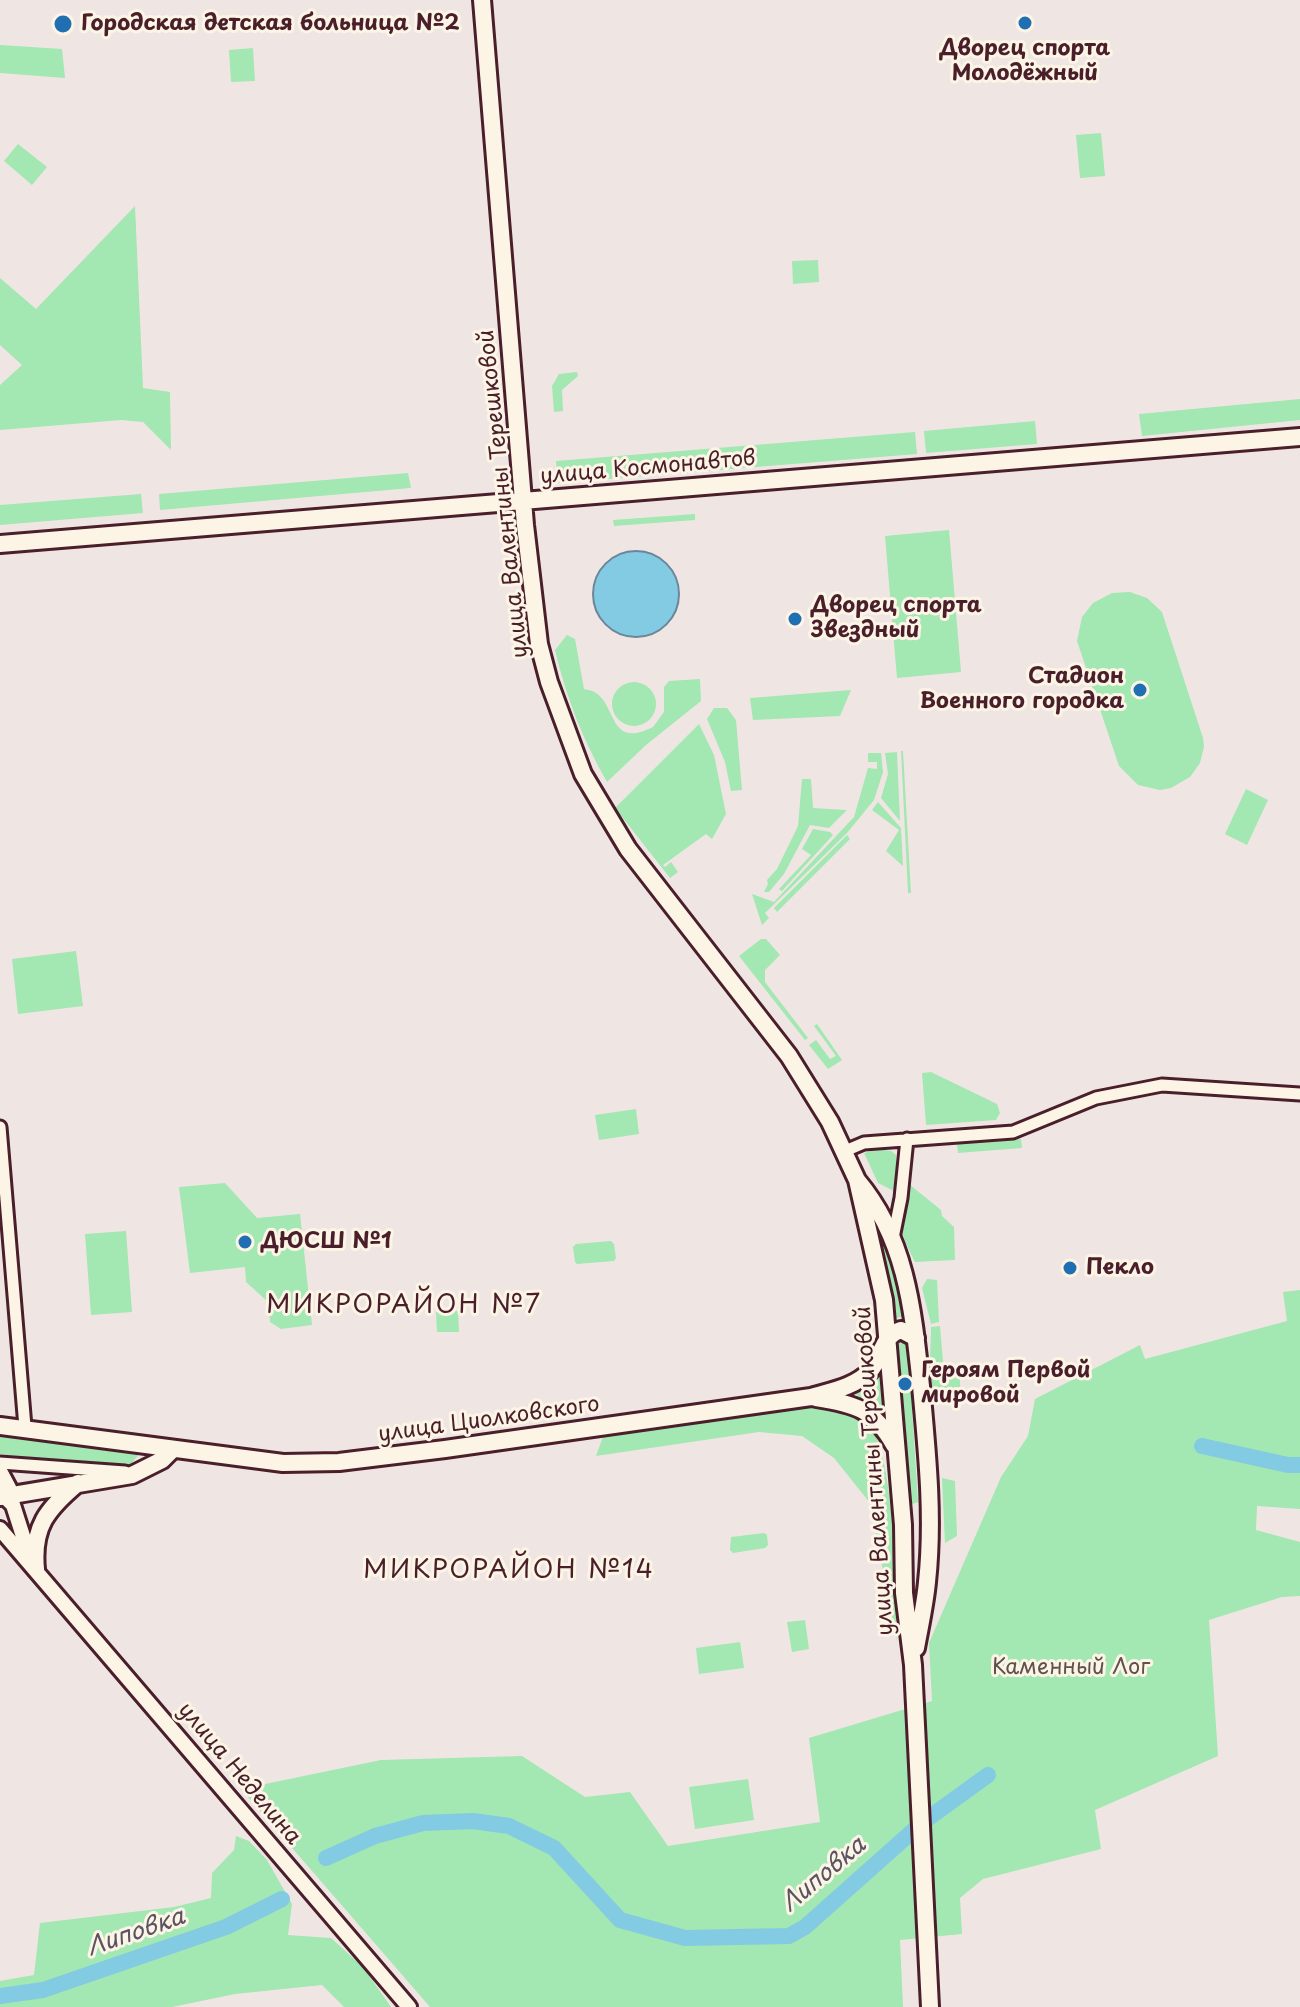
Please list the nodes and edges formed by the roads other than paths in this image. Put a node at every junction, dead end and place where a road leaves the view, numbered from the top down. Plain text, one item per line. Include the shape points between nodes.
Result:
1 (482, 0) edge
2 (1300, 437) edge
3 (523, 500) junction
4 (0, 544) edge
5 (1300, 1094) edge
6 (0, 1127) edge
7 (907, 1139) junction
8 (884, 1141) junction
9 (845, 1151) junction
10 (905, 1157) junction
11 (857, 1180) junction
12 (893, 1239) junction
13 (889, 1337) junction
14 (916, 1338) junction
15 (811, 1397) junction
16 (0, 1426) edge
17 (25, 1427) junction
18 (173, 1449) junction
19 (897, 1451) junction
20 (0, 1463) edge
21 (138, 1472) junction
22 (0, 1473) edge
23 (79, 1482) junction
24 (2, 1496) edge
25 (929, 1502) junction
26 (902, 1517) junction
27 (0, 1529) edge
28 (929, 1547) junction
29 (36, 1569) junction
30 (913, 1670) junction
31 (409, 2007) edge
32 (930, 2007) edge

1 - 3 main road, улица Валентины Терешковой
2 - 3 main road, улица Космонавтов
3 - 4 main road, улица Космонавтов
3 - 9 main road, улица Валентины Терешковой via 543,660 583,774 628,849 789,1056
5 - 7 street via 1162,1085 1096,1098 1013,1132
6 - 17 street
7 - 8 street
7 - 10 street
8 - 9 street
8 - 10 street via 900,1147
9 - 11 main road, улица Валентины Терешковой
10 - 12 street
11 - 12 main road, улица Валентины Терешковой
11 - 13 main road, улица Валентины Терешковой
12 - 14 main road, улица Валентины Терешковой via 908,1284
13 - 14 main road via 901,1330
13 - 15 main road via 871,1370 849,1386
13 - 19 main road, улица Валентины Терешковой
14 - 25 main road, улица Валентины Терешковой
15 - 18 main road, улица Циолковского via 339,1462 283,1463
15 - 19 main road via 860,1407 884,1428
16 - 17 main road, улица Циолковского
17 - 18 main road, улица Циолковского
18 - 21 main road
19 - 26 main road, улица Валентины Терешковой
20 - 21 street
21 - 23 main road
22 - 24 main road via 8,1488
23 - 24 main road
23 - 29 main road via 41,1523 34,1549
24 - 29 street, улица Неделина via 13,1505
25 - 26 main road via 919,1513
25 - 28 main road, улица Валентины Терешковой
26 - 28 main road via 912,1538
26 - 30 main road, улица Валентины Терешковой
27 - 29 street, улица Неделина
28 - 30 main road, улица Валентины Терешковой
29 - 31 street, улица Неделина
30 - 32 main road, улица Валентины Терешковой

